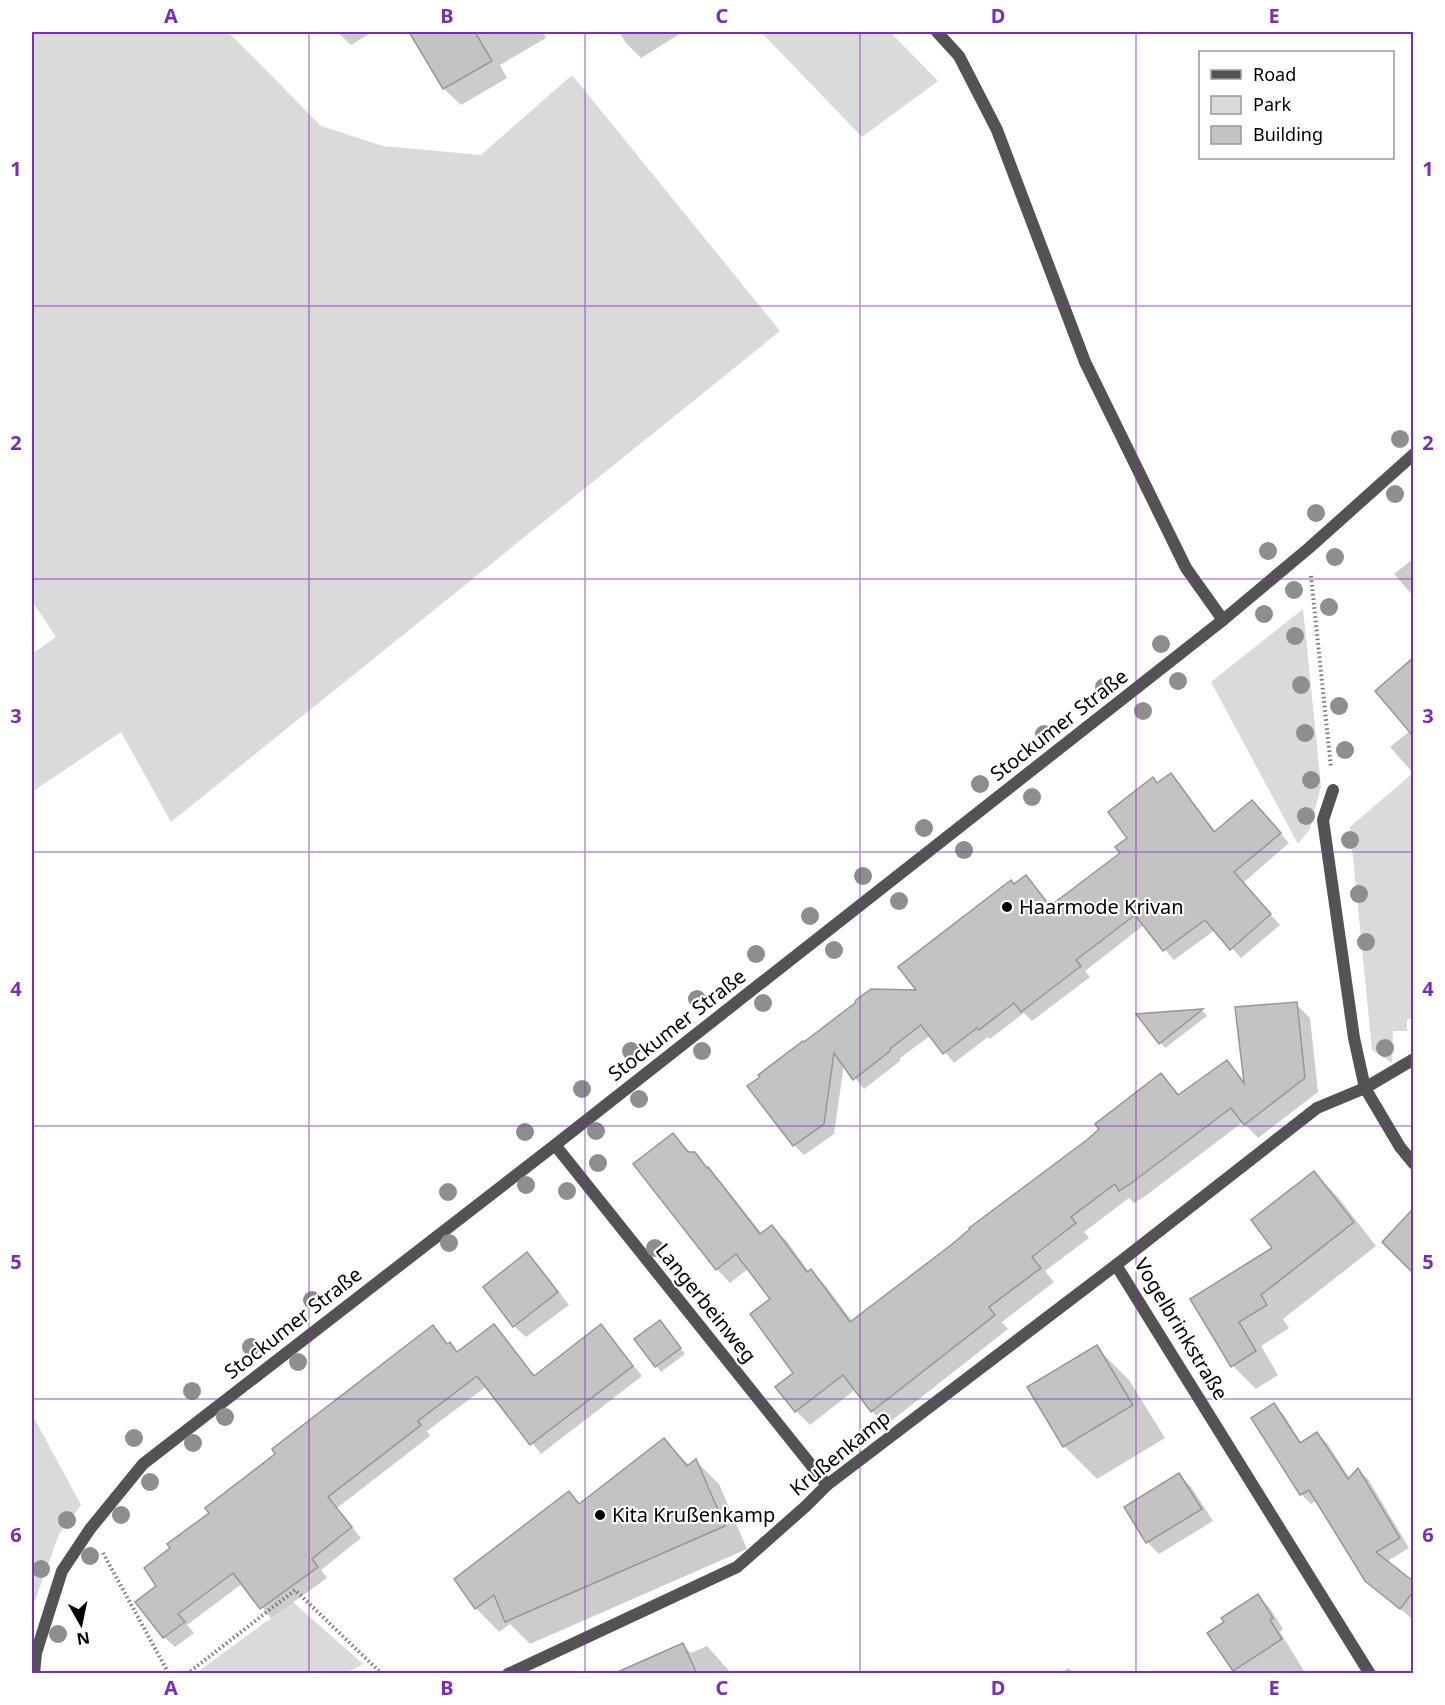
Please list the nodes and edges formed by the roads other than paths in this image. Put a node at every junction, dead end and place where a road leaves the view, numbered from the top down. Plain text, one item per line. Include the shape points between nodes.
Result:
1 (937, 32) edge
2 (1413, 454) edge
3 (1223, 620) junction
4 (1333, 790) road end
5 (1413, 1059) edge
6 (1365, 1088) junction
7 (555, 1145) junction
8 (1413, 1164) edge
9 (1116, 1265) junction
10 (827, 1485) junction
11 (34, 1674) edge
12 (508, 1674) edge
13 (1370, 1674) edge

1 - 3 street via 959,56 997,130 1085,362 1186,568
2 - 3 street, Stockumer Straße
3 - 7 street, Stockumer Straße
4 - 6 street via 1323,820 1354,1038
5 - 6 street, Vogelbrinkstraße
6 - 8 street
6 - 9 street, Vogelbrinkstraße via 1317,1108
7 - 10 street, Langerbeinweg
7 - 11 street, Stockumer Straße via 143,1464 90,1529 62,1571 36,1653
9 - 10 street, Krußenkamp
9 - 13 street, Vogelbrinkstraße
10 - 12 street, Krußenkamp via 737,1567

